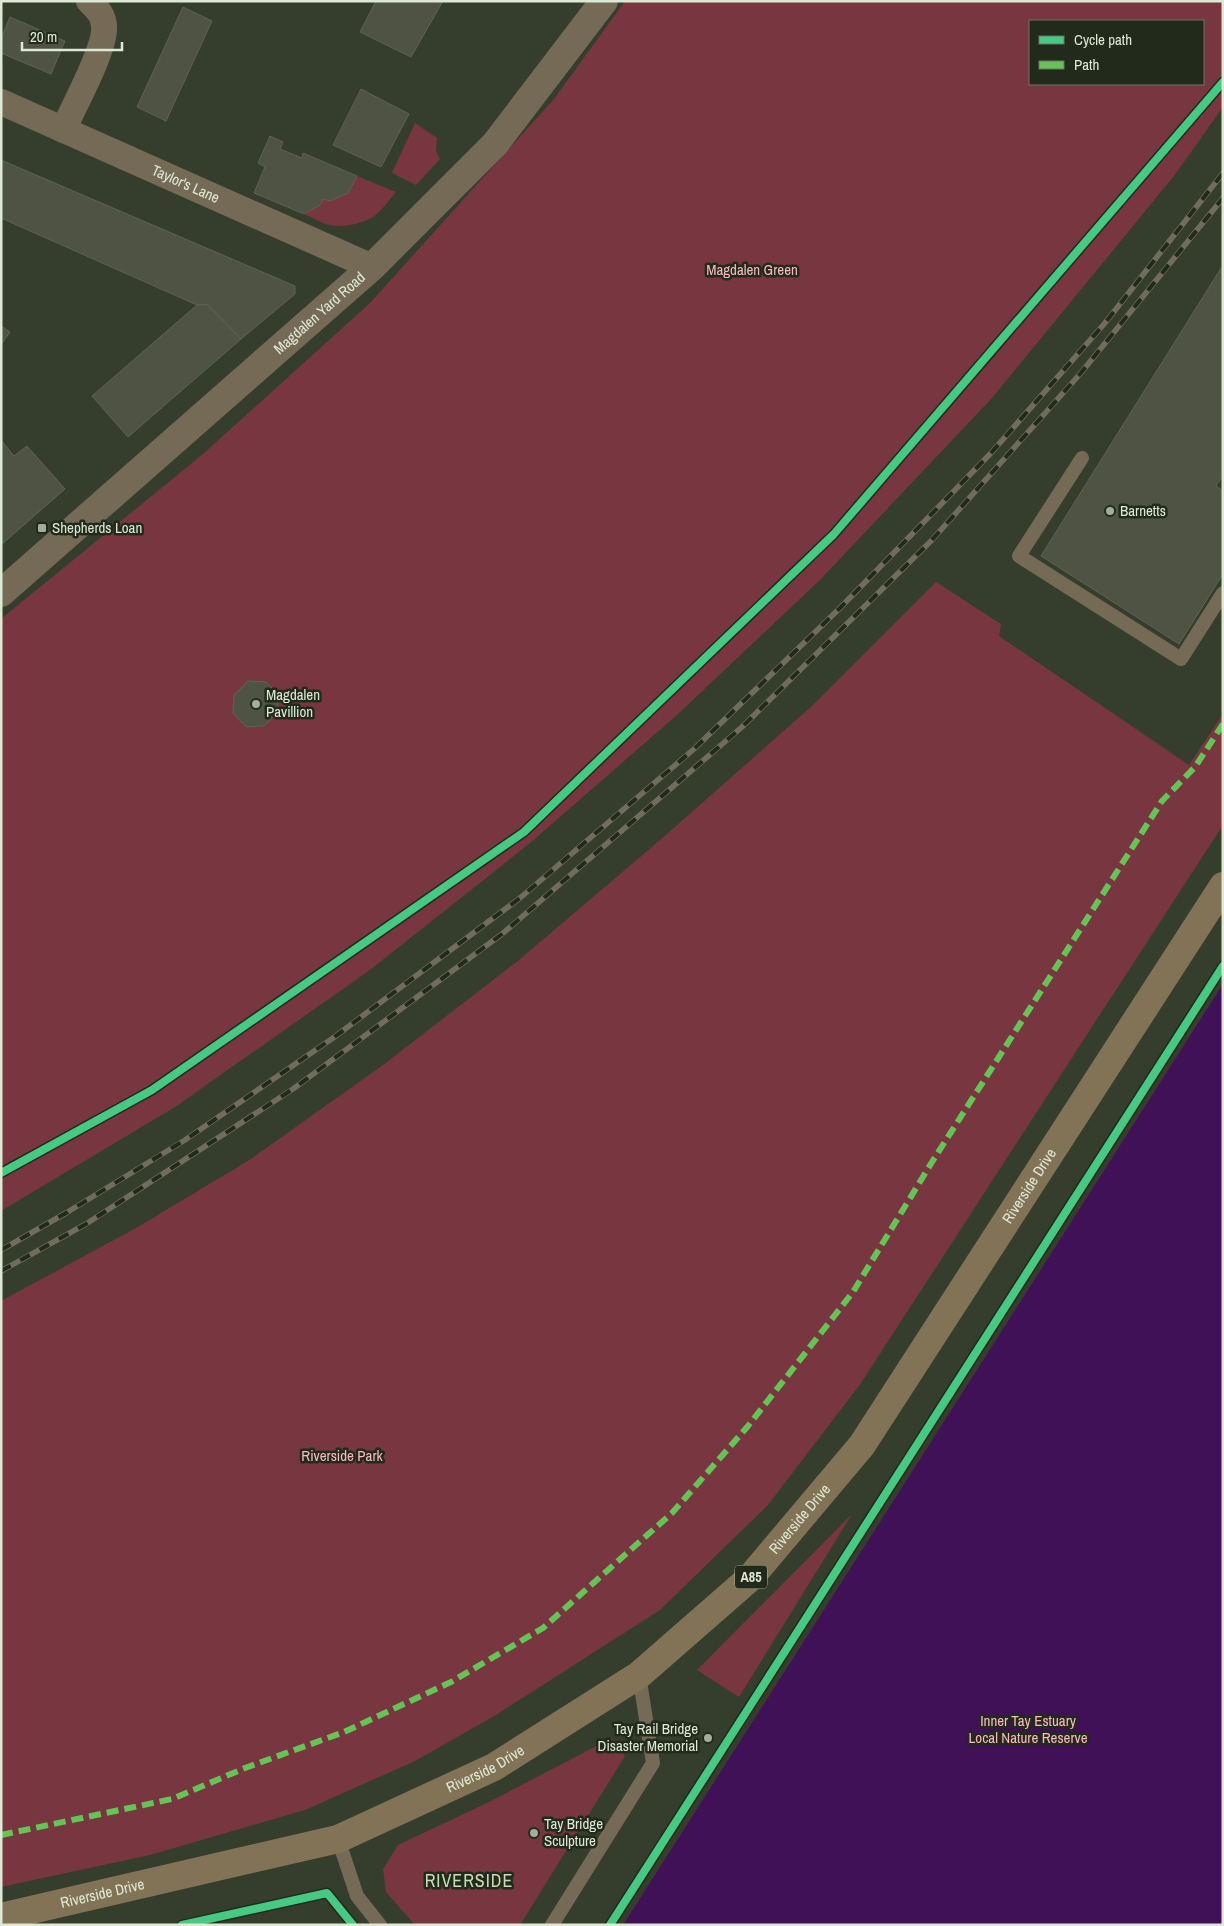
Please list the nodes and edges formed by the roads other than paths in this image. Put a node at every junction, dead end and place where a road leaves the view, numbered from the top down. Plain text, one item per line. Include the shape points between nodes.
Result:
1 (89, 1) edge
2 (604, 1) edge
3 (1, 102) edge
4 (63, 130) junction
5 (372, 267) junction
6 (1082, 458) dead end
7 (5, 586) edge
8 (1223, 593) edge
9 (1223, 886) edge
10 (639, 1675) junction
11 (338, 1839) junction
12 (1, 1917) edge
13 (380, 1925) edge
14 (552, 1925) edge

1 - 4 street via 100,11 104,26 102,44
2 - 5 street, Magdalen Yard Road via 495,144
3 - 4 street, Taylor's Lane
4 - 5 street, Taylor's Lane
5 - 7 street, Magdalen Yard Road
6 - 8 lane via 1019,556 1181,659
9 - 10 main road, Riverside Drive / A85 via 862,1445 750,1578
10 - 11 main road, Riverside Drive / A85 via 494,1767
10 - 14 lane via 653,1763
11 - 12 main road, Riverside Drive / A85
11 - 13 lane via 358,1896

